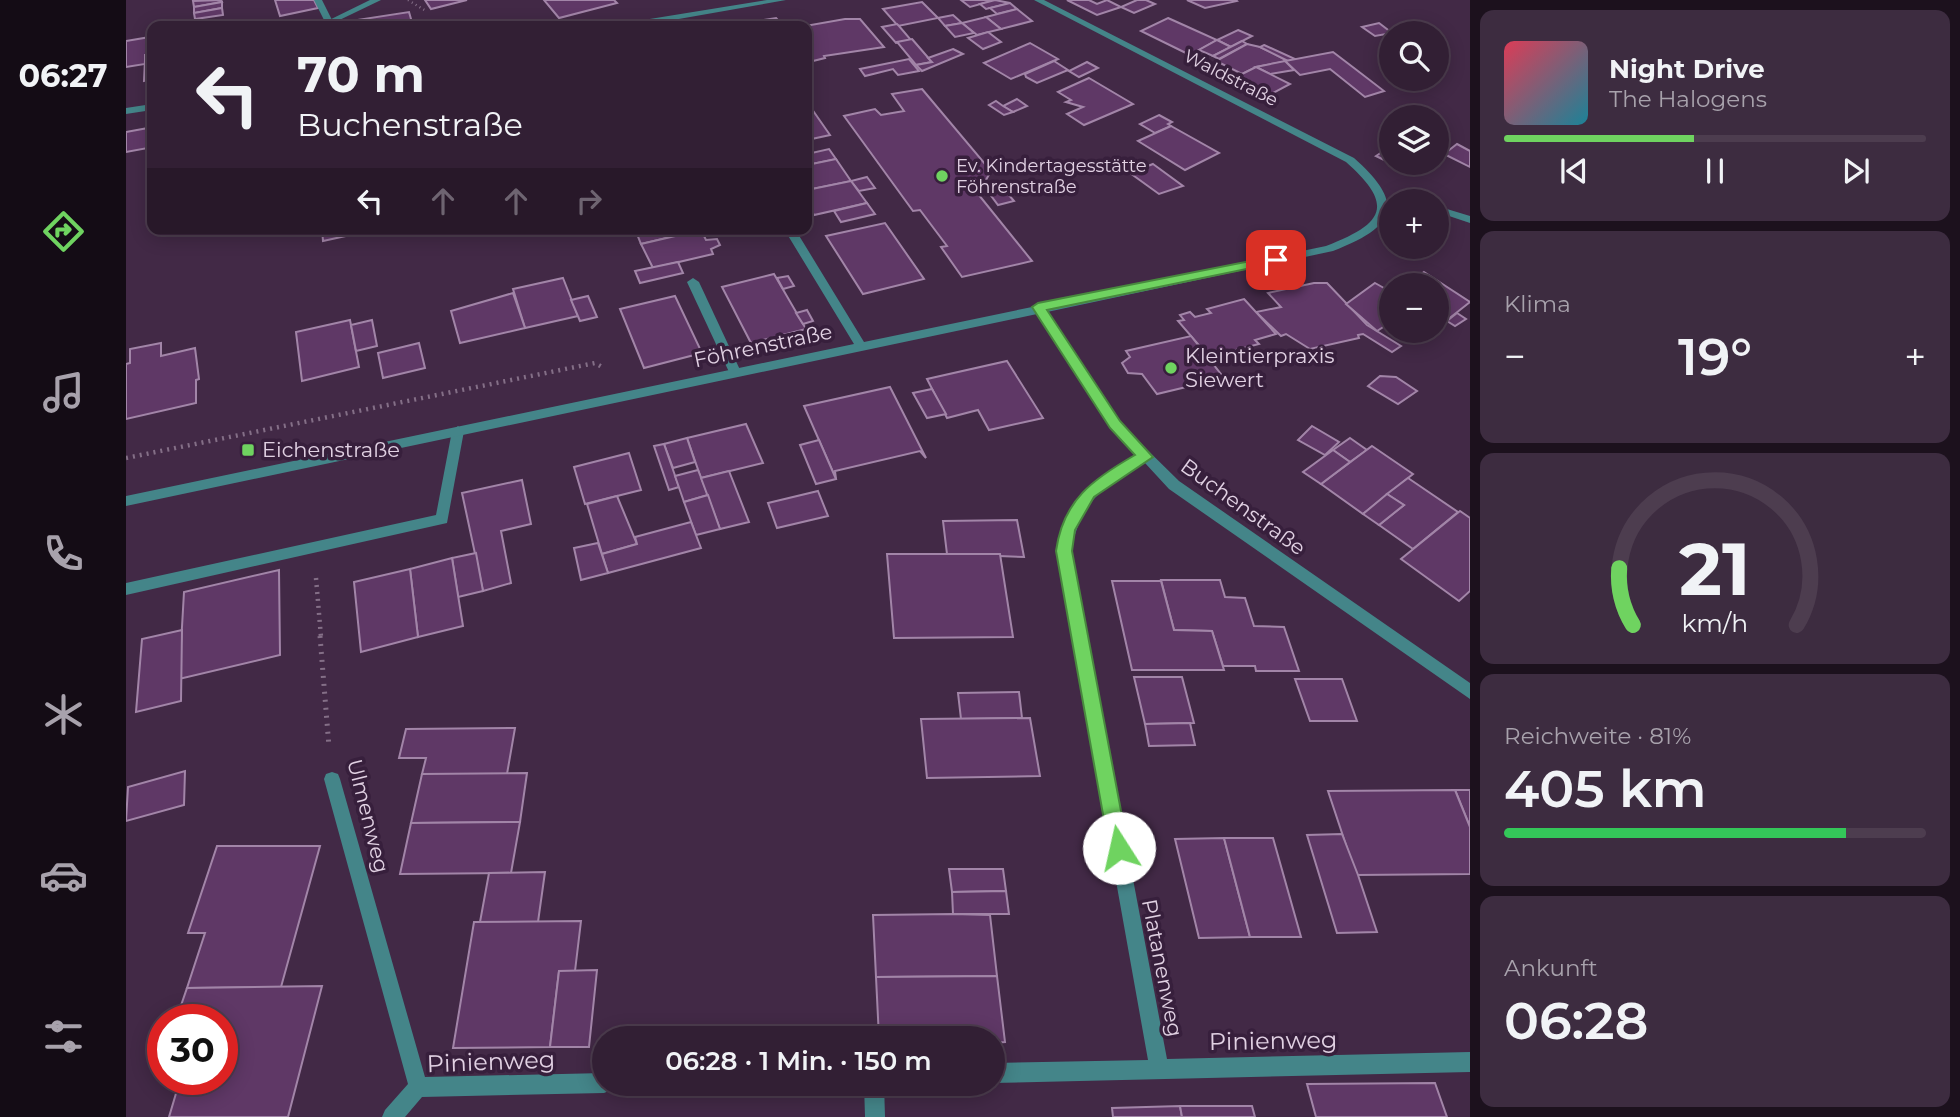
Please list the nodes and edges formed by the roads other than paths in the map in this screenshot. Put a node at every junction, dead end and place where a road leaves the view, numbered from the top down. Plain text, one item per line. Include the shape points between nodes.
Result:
1 (318, 0) edge
2 (377, 0) edge
3 (782, 0) edge
4 (1038, 0) edge
5 (324, 21) edge
6 (332, 21) edge
7 (674, 21) edge
8 (147, 108) edge
9 (126, 111) edge
10 (1379, 189) edge
11 (1449, 213) edge
12 (1470, 220) edge
13 (1379, 222) edge
14 (793, 235) edge
15 (693, 282) dead end
16 (1038, 307) junction
17 (860, 345) junction
18 (734, 372) junction
19 (458, 431) junction
20 (1145, 457) junction
21 (126, 501) edge
22 (126, 589) edge
23 (1470, 692) edge
24 (332, 779) road end
25 (1470, 1062) edge
26 (1159, 1067) junction
27 (1005, 1073) edge
28 (592, 1083) edge
29 (418, 1087) junction
30 (874, 1096) edge
31 (392, 1117) edge
32 (875, 1117) edge

1 - 5 street
2 - 6 street
3 - 7 street
4 - 10 street, Waldstraße via 1350,160
8 - 9 street
11 - 12 street
13 - 16 street, Föhrenstraße via 1329,249
14 - 17 street
15 - 18 street
16 - 17 street, Föhrenstraße
16 - 20 street, Buchenstraße via 1115,425
17 - 18 street, Föhrenstraße
18 - 19 street, Föhrenstraße
19 - 21 street, Föhrenstraße
19 - 22 street via 442,519
20 - 23 street, Buchenstraße via 1201,506
20 - 26 street, Platanenweg via 1089,493 1067,529 1064,551
24 - 29 street, Ulmenweg
25 - 26 street, Pinienweg
26 - 27 street, Pinienweg
28 - 29 street, Pinienweg
29 - 31 street, Pinienweg
30 - 32 street

